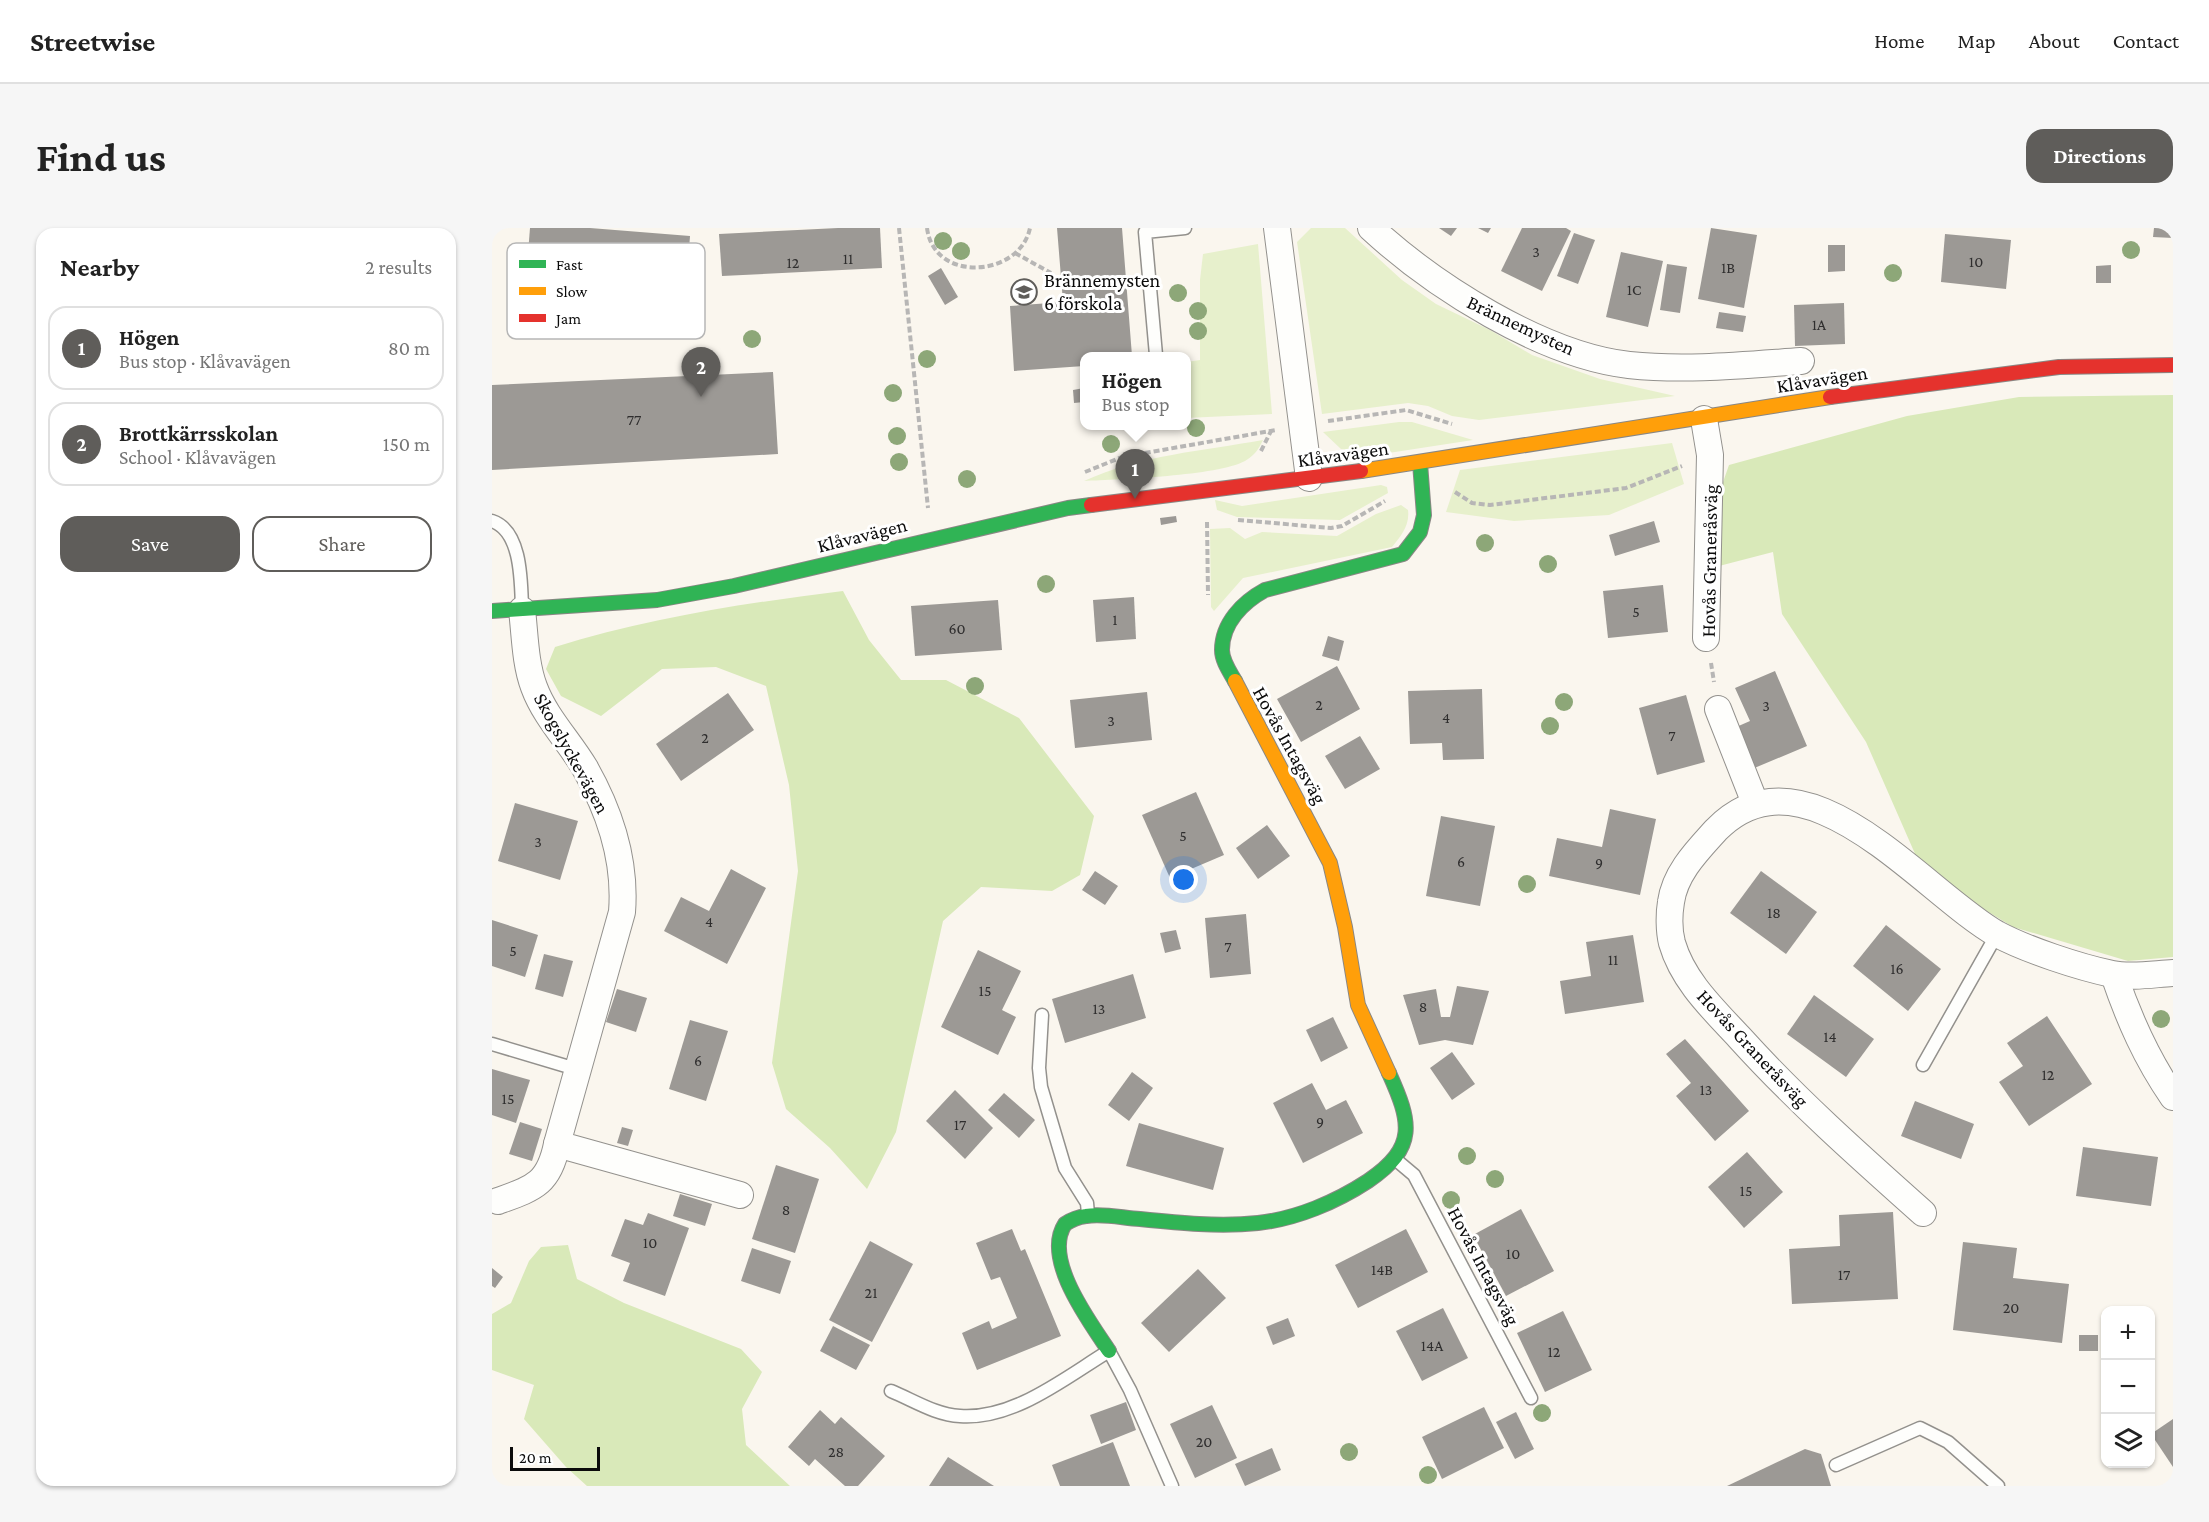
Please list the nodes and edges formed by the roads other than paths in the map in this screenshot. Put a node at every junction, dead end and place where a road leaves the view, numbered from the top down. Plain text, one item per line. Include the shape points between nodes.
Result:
1 (1185, 228) edge
2 (1277, 228) edge
3 (1371, 228) edge
4 (1156, 352) edge
5 (1801, 361) dead end
6 (2173, 365) edge
7 (1704, 419) junction
8 (1420, 463) junction
9 (1309, 478) junction
10 (492, 521) edge
11 (522, 610) junction
12 (492, 611) edge
13 (1706, 639) road end
14 (1718, 709) road end
15 (1755, 803) junction
16 (1997, 933) junction
17 (2173, 973) edge
18 (2114, 975) junction
19 (1042, 1016) dead end
20 (492, 1044) edge
21 (1923, 1065) dead end
22 (576, 1069) junction
23 (2173, 1097) edge
24 (557, 1144) junction
25 (1395, 1159) junction
26 (740, 1195) dead end
27 (498, 1201) dead end
28 (1923, 1213) dead end
29 (1088, 1215) junction
30 (1109, 1351) junction
31 (891, 1391) dead end
32 (1531, 1398) dead end
33 (1836, 1465) dead end
34 (1172, 1486) edge
35 (1998, 1486) edge

1 - 4 lane via 1145,232
2 - 9 street
3 - 5 street, Brännemysten via 1453,294 1555,344 1594,357 1654,367 1729,367
6 - 7 street, Klåvavägen via 1997,373
7 - 8 street, Klåvavägen
7 - 13 street, Hovås Graneråsväg via 1710,455
8 - 9 street, Klåvavägen
8 - 25 street, Hovås Intagsväg via 1424,515 1420,532 1403,554 1265,590 1250,598 1231,618 1222,649 1232,680 1330,863 1358,1005 1405,1108 1405,1136
9 - 11 street, Klåvavägen via 1068,507 734,586 657,600
10 - 11 lane via 510,533
11 - 12 street, Klåvavägen
11 - 22 street, Skogslyckevägen via 534,686 602,803 621,868 622,912
14 - 15 street
15 - 16 street via 1796,803 1839,819 1887,849
15 - 28 street, Hovås Graneråsväg via 1721,825 1683,871 1671,903 1671,941 1691,982 1743,1042 1834,1134
16 - 18 street via 2032,949
16 - 21 lane
17 - 18 street
18 - 23 street via 2131,1024
19 - 29 lane via 1041,1087 1065,1168 1087,1203
20 - 22 lane
22 - 24 street, Skogslyckevägen
24 - 26 street
24 - 27 street, Skogslyckevägen via 552,1167 532,1189
25 - 29 street via 1355,1188 1285,1219 1222,1224
25 - 32 lane, Hovås Intagsväg via 1414,1175
29 - 30 street via 1063,1226 1059,1254 1080,1305
30 - 31 lane via 1028,1399 990,1412 961,1416 943,1413
30 - 34 lane
33 - 35 lane via 1920,1428 1948,1442

